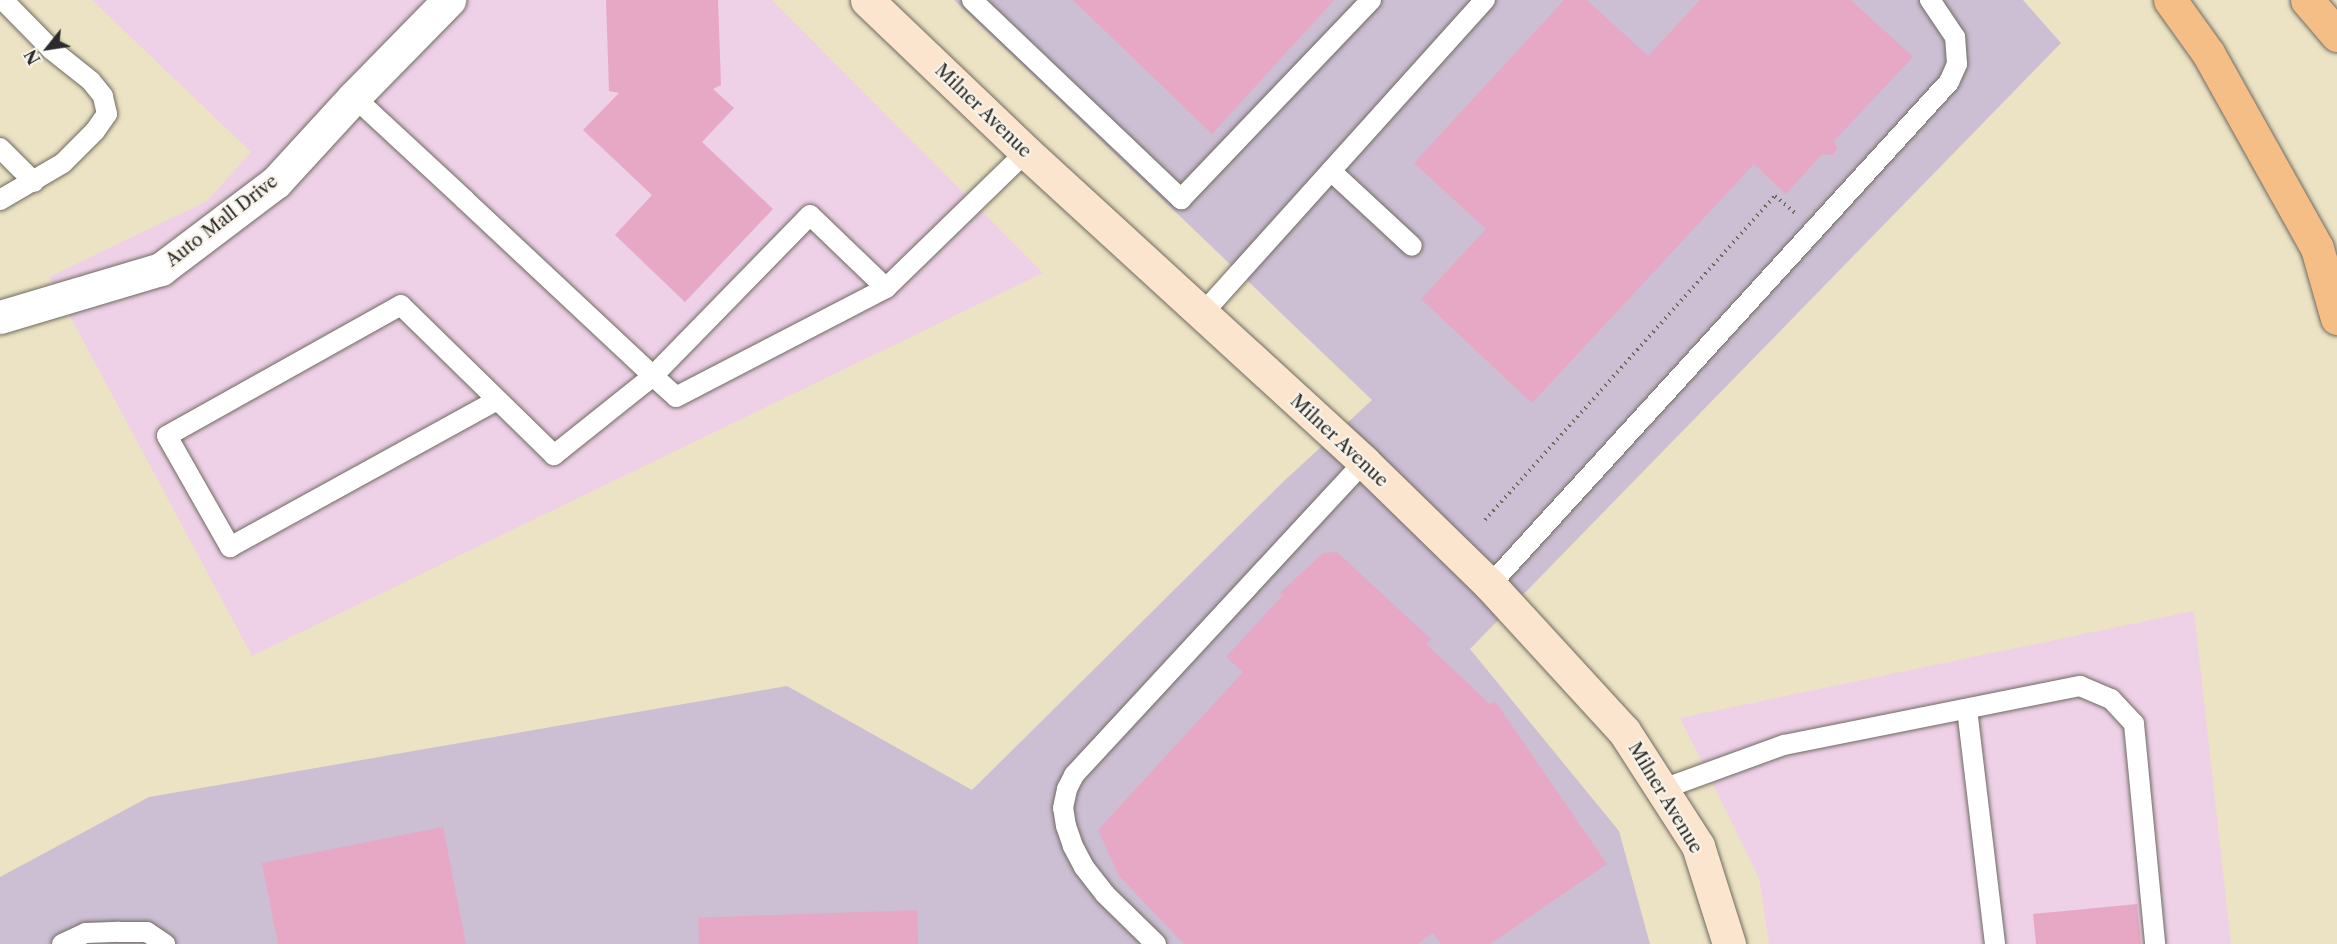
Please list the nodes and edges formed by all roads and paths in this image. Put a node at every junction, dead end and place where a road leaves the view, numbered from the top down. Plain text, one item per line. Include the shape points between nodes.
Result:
1 (3, 0) edge
2 (448, 0) edge
3 (867, 0) edge
4 (972, 0) edge
5 (1371, 0) edge
6 (1485, 0) edge
7 (1930, 0) edge
8 (2170, 0) edge
9 (2307, 0) edge
10 (2337, 35) edge
11 (354, 97) junction
12 (0, 148) edge
13 (1026, 152) junction
14 (1331, 171) junction
15 (34, 182) junction
16 (0, 200) edge
17 (1815, 229) junction
18 (1412, 246) dead end
19 (886, 288) junction
20 (1202, 314) junction
21 (0, 317) edge
22 (2337, 318) edge
23 (653, 376) junction
24 (497, 400) junction
25 (1364, 462) junction
26 (1485, 520) dead end
27 (1490, 585) junction
28 (1967, 709) junction
29 (1663, 789) junction
30 (62, 944) edge
31 (165, 944) edge
32 (1156, 944) edge
33 (1729, 944) edge
34 (1995, 944) edge
35 (2155, 944) edge

1 - 15 lane via 52,50 91,81 103,96 107,114 63,163
2 - 11 street, Auto Mall Drive
3 - 13 street, Milner Avenue
4 - 5 lane via 1181,198
6 - 14 lane
7 - 17 lane via 1955,37 1957,64 1949,82
8 - 22 highway via 2208,53 2317,248
9 - 10 highway
11 - 21 street, Auto Mall Drive via 276,182 161,269
11 - 23 lane
12 - 15 lane
13 - 19 lane
13 - 20 street, Milner Avenue
14 - 18 lane
14 - 20 lane
15 - 16 lane
17 - 26 path via 1775,196
17 - 27 lane
19 - 23 lane via 676,397
19 - 23 lane via 810,214
20 - 25 street, Milner Avenue
23 - 24 lane via 554,455
24 - 24 lane via 230,548 167,436 400,305
25 - 27 street, Milner Avenue
25 - 32 lane via 1074,775 1066,789 1066,826 1084,867 1105,894
27 - 29 street, Milner Avenue via 1624,731
28 - 29 lane via 1784,745
28 - 34 lane
28 - 35 lane via 2080,686 2110,699 2134,724
29 - 33 street, Milner Avenue via 1698,846
30 - 31 lane via 86,933 147,932

